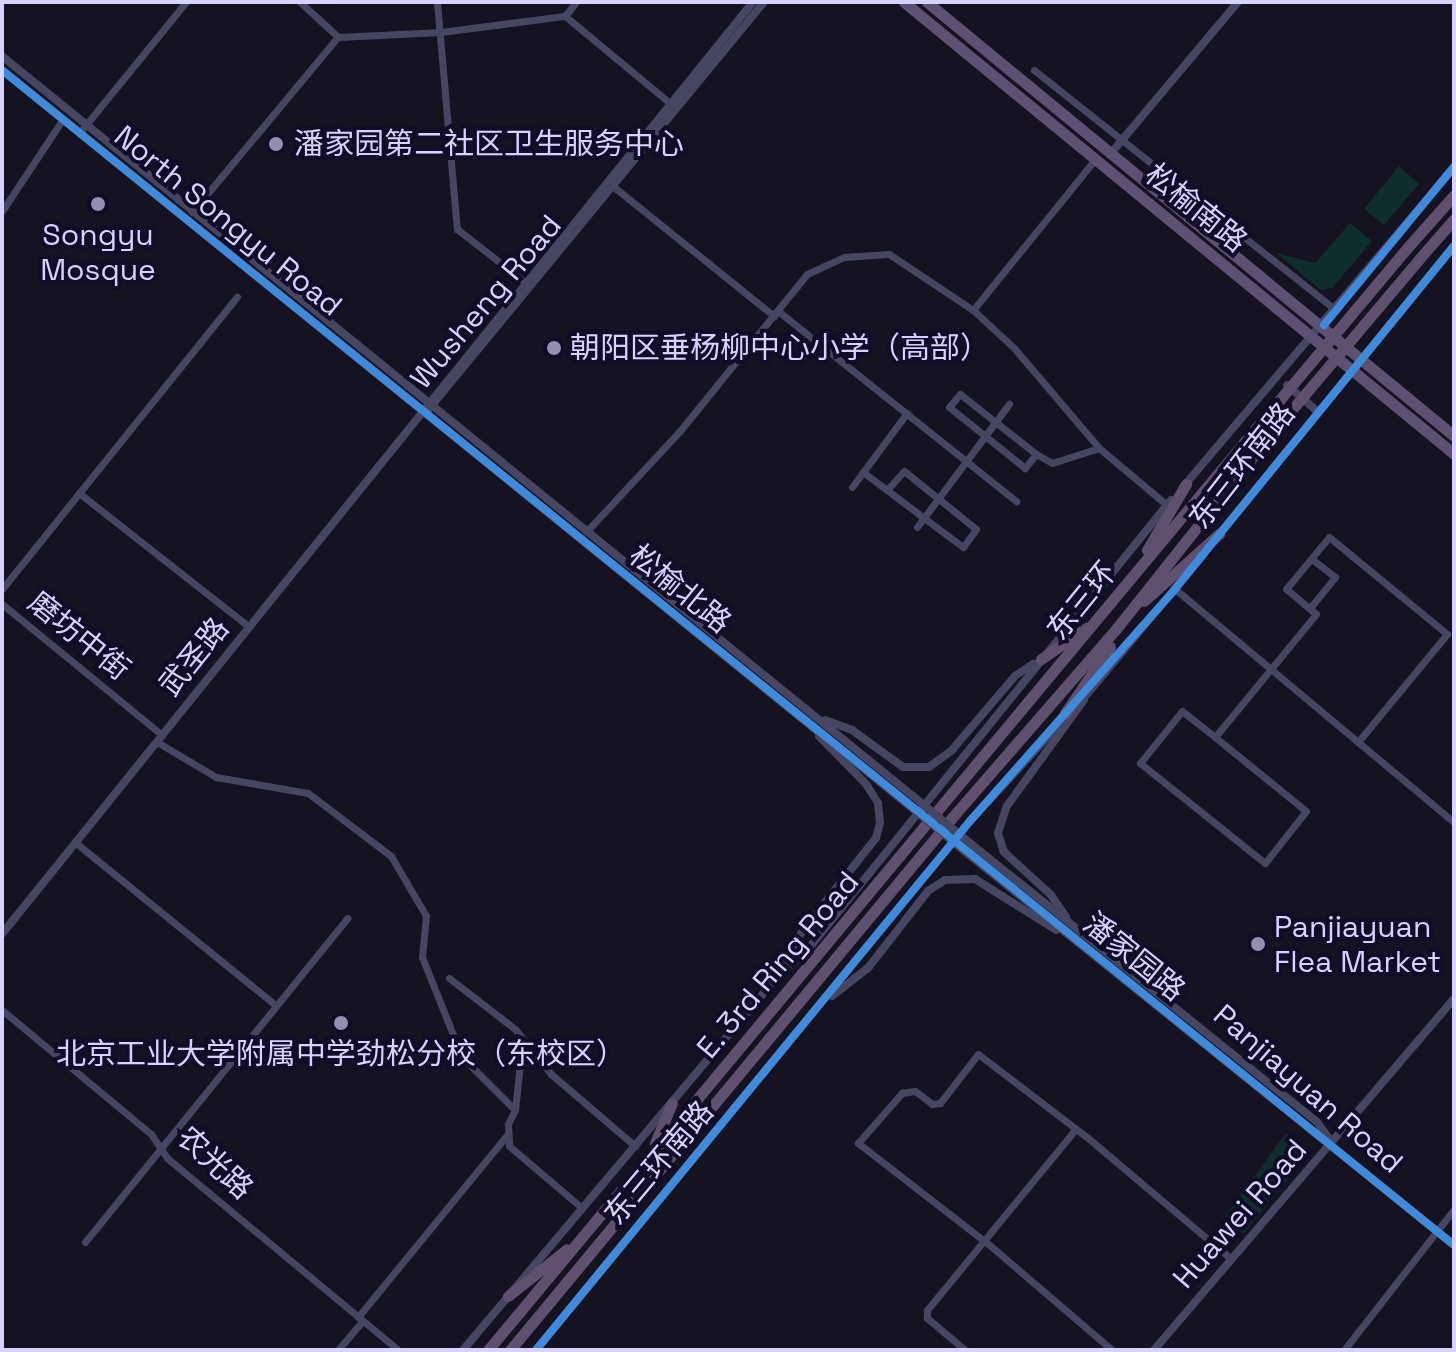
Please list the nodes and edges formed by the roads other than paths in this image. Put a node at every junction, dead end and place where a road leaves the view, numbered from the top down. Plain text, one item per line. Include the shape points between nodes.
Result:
1 (186, 2) edge
2 (300, 2) edge
3 (437, 2) edge
4 (576, 2) edge
5 (753, 2) edge
6 (764, 2) edge
7 (904, 2) edge
8 (927, 2) edge
9 (1238, 2) edge
10 (565, 16) junction
11 (441, 32) junction
12 (338, 37) junction
13 (2, 56) edge
14 (2, 70) edge
15 (1034, 70) dead end
16 (671, 104) junction
17 (63, 119) junction
18 (83, 129) junction
19 (1122, 140) junction
20 (1112, 152) junction
21 (1096, 158) junction
22 (1454, 167) edge
23 (614, 187) junction
24 (1454, 195) edge
25 (2, 211) edge
26 (192, 212) junction
27 (1454, 219) edge
28 (1454, 246) edge
29 (526, 283) junction
30 (237, 297) dead end
31 (973, 310) junction
32 (1336, 310) junction
33 (776, 313) junction
34 (1324, 325) junction
35 (1315, 336) junction
36 (1361, 357) junction
37 (1352, 368) junction
38 (1279, 379) junction
39 (1009, 404) dead end
40 (428, 408) junction
41 (1317, 411) junction
42 (907, 413) junction
43 (997, 422) junction
44 (1454, 436) edge
45 (986, 437) junction
46 (1099, 448) junction
47 (1036, 454) junction
48 (1454, 454) edge
49 (969, 463) junction
50 (863, 472) junction
51 (1186, 484) junction
52 (852, 487) dead end
53 (887, 490) junction
54 (79, 493) junction
55 (939, 500) junction
56 (1016, 501) dead end
57 (1167, 505) junction
58 (924, 518) junction
59 (917, 527) dead end
60 (586, 532) junction
61 (1219, 534) junction
62 (1312, 559) junction
63 (1131, 579) junction
64 (2, 589) edge
65 (1175, 589) junction
66 (2, 604) edge
67 (1134, 608) junction
68 (1310, 608) junction
69 (1099, 618) junction
70 (249, 627) junction
71 (1116, 629) junction
72 (1041, 659) junction
73 (1271, 669) junction
74 (1088, 693) junction
75 (1065, 713) junction
76 (814, 722) junction
77 (1215, 737) junction
78 (159, 739) junction
79 (1358, 742) junction
80 (1454, 822) edge
81 (920, 833) joint
82 (931, 842) joint
83 (76, 843) junction
84 (977, 855) junction
85 (347, 918) dead end
86 (1071, 924) junction
87 (2, 934) edge
88 (1071, 937) junction
89 (449, 978) dead end
90 (773, 982) junction
91 (1454, 999) edge
92 (274, 1004) junction
93 (819, 1007) junction
94 (2, 1010) edge
95 (530, 1051) junction
96 (672, 1103) junction
97 (515, 1110) junction
98 (1074, 1131) junction
99 (508, 1134) junction
100 (1333, 1144) junction
101 (159, 1146) junction
102 (635, 1146) junction
103 (648, 1158) junction
104 (582, 1208) junction
105 (1454, 1209) edge
106 (1437, 1231) junction
107 (586, 1233) junction
108 (85, 1242) dead end
109 (984, 1243) junction
110 (1454, 1245) edge
111 (1230, 1258) junction
112 (508, 1296) junction
113 (360, 1319) junction
114 (513, 1347) edge
115 (338, 1350) edge
116 (398, 1350) edge
117 (463, 1350) edge
118 (488, 1350) edge
119 (536, 1350) edge
120 (965, 1350) edge
121 (1112, 1350) edge
122 (1154, 1350) edge
123 (1344, 1350) edge

1 - 18 street
2 - 12 street
3 - 11 street
4 - 10 street
5 - 16 street, Wusheng Road
6 - 23 street, Wusheng Road
7 - 21 main road, 松榆南路
8 - 20 main road
9 - 19 street
10 - 11 street
10 - 16 street
11 - 12 street
11 - 29 street via 457,229
12 - 26 street
13 - 18 street, North Songyu Road
14 - 17 street, North Songyu Road
15 - 19 street
16 - 29 street, Wusheng Road
17 - 18 street, North Songyu Road
17 - 25 street
18 - 26 street, North Songyu Road
18 - 40 street, North Songyu Road
19 - 20 street
19 - 32 street
20 - 34 main road
21 - 31 street
21 - 35 main road, 松榆南路
22 - 32 street, 东三环南路
23 - 33 street
23 - 40 street, Wusheng Road
24 - 63 highway, 东三环, bridge
26 - 40 street, North Songyu Road
27 - 67 highway, 东三环, bridge via 1268,438
28 - 36 street, 东三环南路
29 - 40 street, Wusheng Road
30 - 54 street
31 - 33 street via 889,254 844,257 807,274
31 - 46 street via 1014,348
32 - 34 street, 东三环南路
33 - 42 street
33 - 60 street via 679,432
34 - 35 street, 东三环南路
34 - 36 main road
35 - 37 main road, 松榆南路
35 - 38 street, 东三环南路
36 - 37 street, 东三环南路
36 - 44 main road
37 - 41 street, 东三环南路
37 - 48 main road, 松榆南路
38 - 41 street
38 - 51 street, 东三环南路
39 - 43 street
40 - 60 street, 松榆北路
40 - 70 street, 武圣路
40 - 76 street, 松榆北路
41 - 61 street, 东三环南路
42 - 49 street
42 - 50 street
43 - 45 street
43 - 45 street via 960,394 949,407
43 - 47 street
45 - 47 street via 1025,468
45 - 49 street
46 - 47 street via 1052,463
46 - 57 street
49 - 55 street
49 - 56 street
50 - 52 street
50 - 53 street
51 - 57 street, 东三环南路
51 - 63 highway
53 - 55 street via 904,471
53 - 58 street
54 - 64 street
54 - 70 street
55 - 58 street
55 - 58 street via 976,529 963,547
57 - 72 street, 东三环南路
58 - 59 street
60 - 76 street, 松榆北路
61 - 65 street, 东三环南路
61 - 67 highway
62 - 68 street via 1335,577
62 - 68 street via 1286,589
62 - 79 street via 1329,537 1447,634
63 - 69 highway, 东三环
65 - 73 street
65 - 74 street, 东三环南路
66 - 78 street, 磨坊中街
67 - 71 highway, 东三环
68 - 73 street via 1316,614
69 - 72 highway
69 - 81 highway, 东三环
70 - 78 street, 武圣路
71 - 75 highway via 1112,644
71 - 82 highway, 东三环
72 - 76 street via 1015,676 952,750 929,767 903,767 852,730
72 - 90 street via 809,948
73 - 77 street
73 - 79 street
74 - 75 street, 东三环南路
74 - 86 street via 1007,806 998,833 1004,852 1051,895
75 - 93 street, 东三环南路
76 - 84 street, 松榆北路, bridge
76 - 90 street via 833,756 866,784 878,803 880,823 876,838 803,930
77 - 77 street via 1306,811 1265,863 1140,763 1182,711
78 - 83 street, 武圣路
78 - 97 street, 磨坊中街 via 216,777 308,793 391,856 426,916 422,957 462,1057
79 - 80 street
81 - 103 highway, E. 3rd Ring Road
82 - 114 highway, E. 3rd Ring Road
83 - 87 street, 武圣路
83 - 92 street
84 - 86 street, Panjiayuan Road
84 - 88 street, 潘家园路
85 - 92 street
86 - 100 street, Panjiayuan Road via 1317,1122
88 - 93 street via 975,879 945,880 928,891 868,968
88 - 100 street, 潘家园路
89 - 95 street via 515,1029
90 - 96 street, 东三环南路
91 - 100 street, Huawei Road
92 - 101 street
93 - 119 street, 东三环南路
94 - 101 street, 农光路
95 - 97 street via 520,1063
95 - 102 street
96 - 102 street, 东三环南路
96 - 103 highway
97 - 99 street
98 - 109 street
98 - 109 street via 978,1054 940,1103 932,1104 915,1091 902,1093 858,1143
98 - 111 street
99 - 104 street via 509,1146
99 - 113 street
100 - 106 street, Panjiayuan Road
100 - 111 street, Huawei Road
101 - 108 street
101 - 113 street, 农光路
102 - 104 street, 东三环南路
103 - 107 highway, E. 3rd Ring Road
104 - 112 street, 东三环南路
105 - 106 street
106 - 110 street, Panjiayuan Road
106 - 123 street
107 - 112 highway
107 - 118 highway, E. 3rd Ring Road
109 - 120 street via 927,1310 927,1318
109 - 121 street
111 - 122 street, Huawei Road
112 - 117 street, 东三环南路
113 - 115 street
113 - 116 street, 农光路

